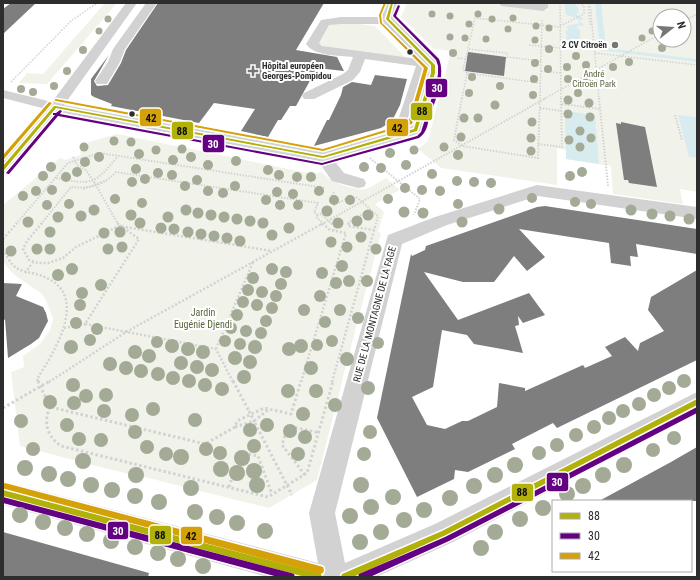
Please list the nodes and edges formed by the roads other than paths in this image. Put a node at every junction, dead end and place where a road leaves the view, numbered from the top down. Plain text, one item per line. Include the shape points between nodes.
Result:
1 (132, 3) edge
2 (152, 3) edge
3 (392, 3) edge
4 (502, 3) edge
5 (543, 5) edge
6 (388, 20) junction
7 (360, 55) junction
8 (424, 60) junction
9 (102, 81) dead end
10 (3, 94) edge
11 (309, 96) dead end
12 (55, 107) junction
13 (323, 157) junction
14 (3, 169) edge
15 (354, 190) road end
16 (697, 213) edge
17 (697, 402) edge
18 (3, 493) edge
19 (318, 577) edge
20 (334, 577) edge
21 (345, 577) edge

1 - 12 street
2 - 9 street via 119,49
3 - 6 street
4 - 5 street
6 - 7 street via 372,22 336,19 325,22 312,44 319,49
6 - 8 street
7 - 8 street
7 - 11 street via 354,72 348,77
8 - 13 street via 433,65 433,73 416,130
10 - 12 street
12 - 13 street
12 - 14 street
13 - 15 street via 338,177
16 - 20 street, RUE DE LA MONTAGNE DE LA FAGE via 537,190 441,221 394,240 322,513
17 - 21 street via 444,533
18 - 19 street

